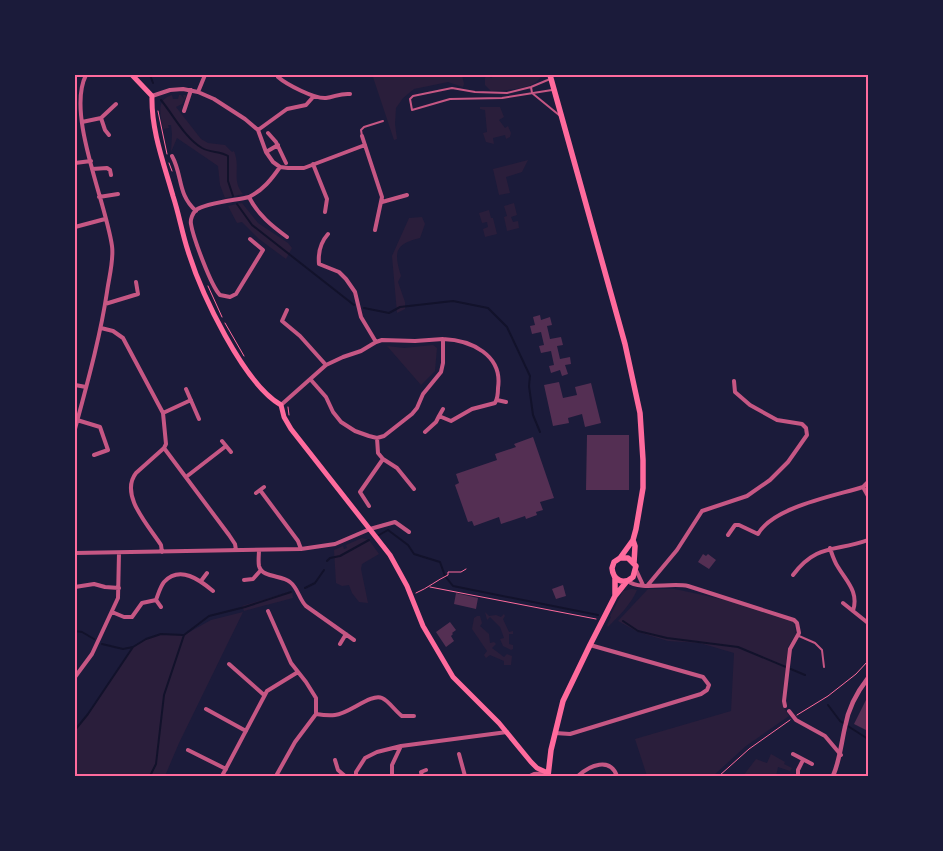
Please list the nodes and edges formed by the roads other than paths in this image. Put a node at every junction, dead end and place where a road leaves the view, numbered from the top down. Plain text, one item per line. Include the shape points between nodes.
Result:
1 (86, 75) edge
2 (132, 75) edge
3 (205, 75) edge
4 (278, 76) dead end
5 (550, 77) edge
6 (531, 87) junction
7 (75, 88) edge
8 (80, 89) junction
9 (191, 90) junction
10 (554, 90) junction
11 (198, 92) junction
12 (532, 92) junction
13 (350, 94) dead end
14 (152, 96) junction
15 (314, 96) junction
16 (116, 104) dead end
17 (184, 111) dead end
18 (101, 118) junction
19 (562, 118) junction
20 (383, 121) dead end
21 (82, 122) junction
22 (258, 130) junction
23 (268, 133) dead end
24 (109, 134) dead end
25 (362, 136) joint
26 (278, 145) junction
27 (365, 145) junction
28 (266, 152) junction
29 (172, 156) dead end
30 (90, 161) junction
31 (75, 163) edge
32 (286, 163) dead end
33 (313, 164) junction
34 (280, 167) junction
35 (92, 169) junction
36 (111, 175) dead end
37 (118, 194) dead end
38 (407, 195) dead end
39 (99, 197) junction
40 (249, 197) junction
41 (327, 202) junction
42 (382, 202) junction
43 (335, 203) dead end
44 (196, 211) junction
45 (325, 212) dead end
46 (105, 219) junction
47 (75, 227) edge
48 (375, 230) dead end
49 (328, 234) dead end
50 (287, 238) dead end
51 (250, 239) dead end
52 (136, 282) dead end
53 (105, 304) junction
54 (286, 310) dead end
55 (101, 328) junction
56 (443, 339) junction
57 (376, 342) junction
58 (326, 366) junction
59 (311, 380) junction
60 (734, 382) dead end
61 (75, 385) edge
62 (86, 387) junction
63 (186, 388) dead end
64 (191, 400) junction
65 (497, 400) junction
66 (506, 402) dead end
67 (282, 404) junction
68 (443, 409) dead end
69 (163, 413) junction
70 (439, 416) junction
71 (199, 419) dead end
72 (77, 420) junction
73 (75, 430) edge
74 (425, 432) dead end
75 (376, 438) junction
76 (222, 441) dead end
77 (226, 446) junction
78 (164, 448) junction
79 (230, 452) dead end
80 (94, 455) dead end
81 (383, 459) junction
82 (186, 477) junction
83 (868, 482) edge
84 (264, 487) dead end
85 (863, 487) junction
86 (414, 488) dead end
87 (868, 496) edge
88 (369, 506) dead end
89 (370, 529) junction
90 (409, 532) dead end
91 (728, 535) dead end
92 (633, 540) junction
93 (868, 540) edge
94 (830, 548) junction
95 (302, 549) junction
96 (236, 550) junction
97 (259, 550) junction
98 (119, 552) junction
99 (162, 552) junction
100 (75, 553) edge
101 (620, 558) junction
102 (634, 563) junction
103 (261, 570) junction
104 (636, 570) junction
105 (207, 573) dead end
106 (793, 575) dead end
107 (615, 578) junction
108 (244, 580) dead end
109 (201, 581) junction
110 (627, 581) junction
111 (645, 585) junction
112 (75, 587) edge
113 (119, 588) junction
114 (213, 591) dead end
115 (616, 596) junction
116 (156, 600) junction
117 (843, 603) dead end
118 (161, 606) dead end
119 (268, 611) dead end
120 (853, 611) junction
121 (112, 612) junction
122 (868, 623) edge
123 (346, 634) junction
124 (798, 636) junction
125 (354, 640) dead end
126 (340, 644) dead end
127 (590, 645) junction
128 (229, 664) dead end
129 (824, 667) dead end
130 (298, 672) junction
131 (75, 677) edge
132 (868, 678) edge
133 (264, 695) junction
134 (785, 706) dead end
135 (206, 708) dead end
136 (789, 711) dead end
137 (316, 714) junction
138 (414, 716) dead end
139 (246, 731) junction
140 (507, 732) junction
141 (555, 733) junction
142 (401, 746) junction
143 (188, 750) dead end
144 (459, 754) dead end
145 (793, 754) dead end
146 (840, 755) junction
147 (335, 760) dead end
148 (803, 760) junction
149 (812, 764) dead end
150 (420, 766) dead end
151 (226, 769) junction
152 (423, 773) edge
153 (548, 775) edge
154 (222, 776) edge
155 (277, 776) edge
156 (345, 776) edge
157 (356, 776) edge
158 (392, 776) edge
159 (465, 776) edge
160 (530, 776) edge
161 (578, 776) edge
162 (617, 776) edge
163 (799, 776) edge
164 (833, 776) edge

1 - 8 street
2 - 14 main road
3 - 11 street
4 - 15 street
5 - 6 lane
5 - 10 main road
6 - 12 lane
6 - 12 lane via 499,93 443,89 410,99 412,110 450,99 502,98
7 - 8 street
8 - 21 street
9 - 11 street
9 - 14 street via 170,90
9 - 17 street
10 - 12 lane
10 - 19 main road
11 - 22 street via 230,109
12 - 19 lane
13 - 15 street via 340,93 326,98
14 - 67 main road via 151,107 161,154 188,253 218,322 238,357 261,390 271,400
15 - 22 street via 306,105 287,109
16 - 18 street
18 - 21 street
18 - 24 street
19 - 92 main road via 625,344 640,413 643,488
20 - 25 lane via 364,127
21 - 30 street
22 - 28 street
23 - 26 street
25 - 27 street
26 - 28 street
26 - 32 street
27 - 33 street
27 - 42 street
28 - 34 street
29 - 44 street via 178,168 182,192
30 - 31 street
30 - 35 street
33 - 34 street via 297,169
33 - 41 street
34 - 40 street via 267,185
35 - 36 street via 107,168
35 - 39 street
37 - 39 street
38 - 42 street
39 - 46 street
40 - 44 street
40 - 50 street via 254,207
41 - 43 street
41 - 45 street
42 - 48 street
44 - 51 street via 191,224 220,295 230,297 236,294 263,250
46 - 47 street
46 - 53 street via 112,250
49 - 57 street via 320,247 319,264 323,269 339,272 355,292 361,317
52 - 53 street via 138,294
53 - 55 street
54 - 58 street via 282,322 300,336
55 - 62 street
55 - 69 street via 123,338
56 - 57 street
56 - 65 street via 471,346 489,357 500,377
56 - 75 street via 440,372 417,408 392,431
57 - 58 street
58 - 59 street
59 - 67 street
59 - 75 street via 341,422
60 - 111 street via 735,392 750,405 777,420 802,424 807,434 788,462 770,480 747,496 702,511 677,550
61 - 62 street
62 - 72 street
63 - 64 street
64 - 69 street
64 - 71 street
65 - 66 street
65 - 70 street via 451,421
67 - 89 main road via 284,417 291,429
68 - 70 street
69 - 78 street
70 - 74 street
72 - 73 street
72 - 80 street via 100,427 108,450
75 - 81 street via 378,453
76 - 77 street
77 - 79 street
77 - 82 street
78 - 82 street
78 - 99 street via 132,477 130,489 134,503 161,545
81 - 86 street via 397,468
81 - 88 street via 361,488 360,492
82 - 96 street via 229,535
83 - 85 street
84 - 95 street via 258,492
85 - 87 street
85 - 91 street via 791,508 763,525 758,534 735,525
89 - 90 street via 395,522
89 - 95 street via 335,544
89 - 140 main road via 390,555 423,626 454,677
92 - 101 main road
92 - 102 main road
93 - 94 street
94 - 106 street via 805,561
94 - 120 street via 836,565 855,596
95 - 97 street
96 - 97 street
96 - 99 street
97 - 103 street
98 - 99 street
98 - 100 street
98 - 113 street
101 - 102 main road via 628,558
101 - 107 main road via 612,565
102 - 104 main road
103 - 108 street via 253,579
103 - 123 street via 290,582 303,603
104 - 110 main road
104 - 111 street
105 - 109 street
107 - 110 main road
107 - 115 main road
109 - 114 street
109 - 116 street via 189,575 173,577 164,582
110 - 111 street
110 - 115 main road
111 - 124 street via 678,584 794,620
112 - 113 street via 94,584
113 - 121 street
115 - 127 main road
116 - 118 street
116 - 121 street via 142,603 132,617
117 - 120 street
119 - 130 street
120 - 122 street
121 - 131 street via 92,654
123 - 125 street
123 - 126 street
124 - 129 lane via 815,643 822,650
124 - 134 street via 790,649
127 - 141 main road via 563,701
127 - 141 street via 703,677 709,684 708,690 570,734
128 - 133 street
130 - 133 street
130 - 137 street via 316,698
132 - 146 street via 855,697 846,720
133 - 139 street
135 - 139 street
136 - 146 street via 796,720 825,736
137 - 138 street via 335,716 345,713 374,696 381,697 402,716
137 - 155 street via 295,742
139 - 151 street
140 - 142 street
140 - 153 main road via 531,762
141 - 153 main road
142 - 157 street via 365,758
142 - 158 street via 392,764
143 - 151 street
144 - 159 street via 463,758
145 - 148 street
146 - 164 street
147 - 156 street via 338,770
148 - 149 street
148 - 163 street
150 - 152 street
151 - 154 street
153 - 160 street
161 - 162 street via 584,770 608,764

